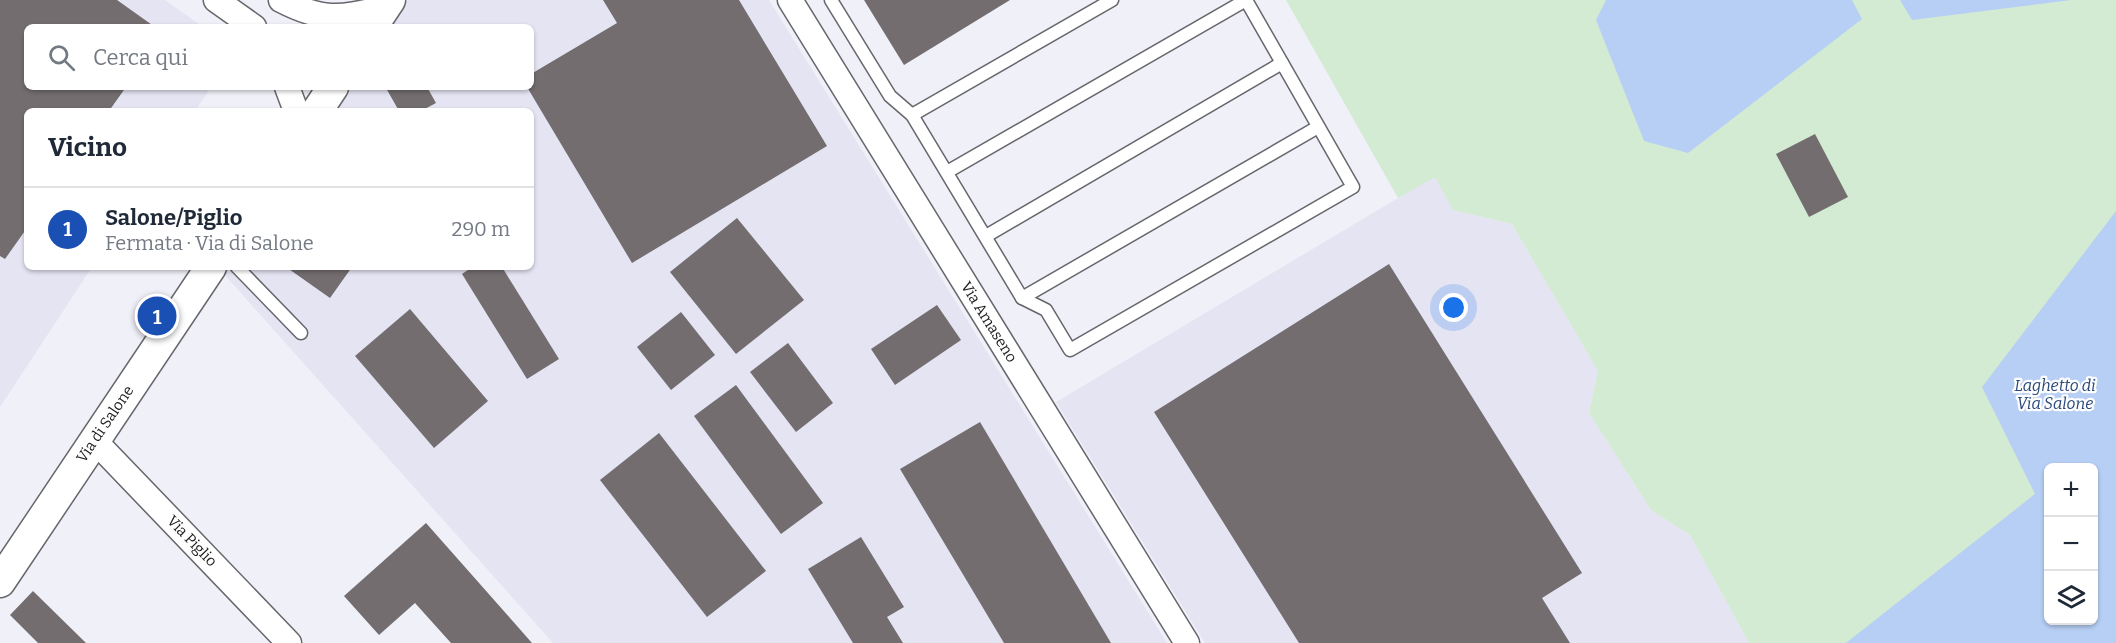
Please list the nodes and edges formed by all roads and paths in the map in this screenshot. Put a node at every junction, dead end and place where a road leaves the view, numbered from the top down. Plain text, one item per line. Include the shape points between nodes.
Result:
1 (216, 0) edge
2 (280, 0) edge
3 (790, 0) edge
4 (831, 0) edge
5 (1112, 0) edge
6 (382, 12) edge
7 (250, 24) edge
8 (1282, 63) junction
9 (288, 90) edge
10 (331, 90) edge
11 (295, 108) edge
12 (319, 108) edge
13 (912, 115) junction
14 (1318, 127) junction
15 (947, 172) junction
16 (986, 236) junction
17 (209, 270) edge
18 (240, 270) edge
19 (1022, 298) junction
20 (301, 333) dead end
21 (94, 440) junction
22 (0, 582) edge
23 (289, 643) edge
24 (1187, 643) edge

1 - 7 street
2 - 6 street via 323,17
3 - 24 street, Via Amaseno
4 - 13 lane via 890,96
5 - 13 lane
8 - 14 lane
8 - 15 lane via 1246,0
8 - 16 lane
9 - 11 street
10 - 12 street
13 - 15 lane
14 - 19 lane
14 - 19 lane via 1353,187 1090,339 1070,350 1046,310
15 - 16 lane
16 - 19 lane
17 - 21 street, Via di Salone
18 - 20 lane
21 - 22 street, Via di Salone
21 - 23 street, Via Piglio

